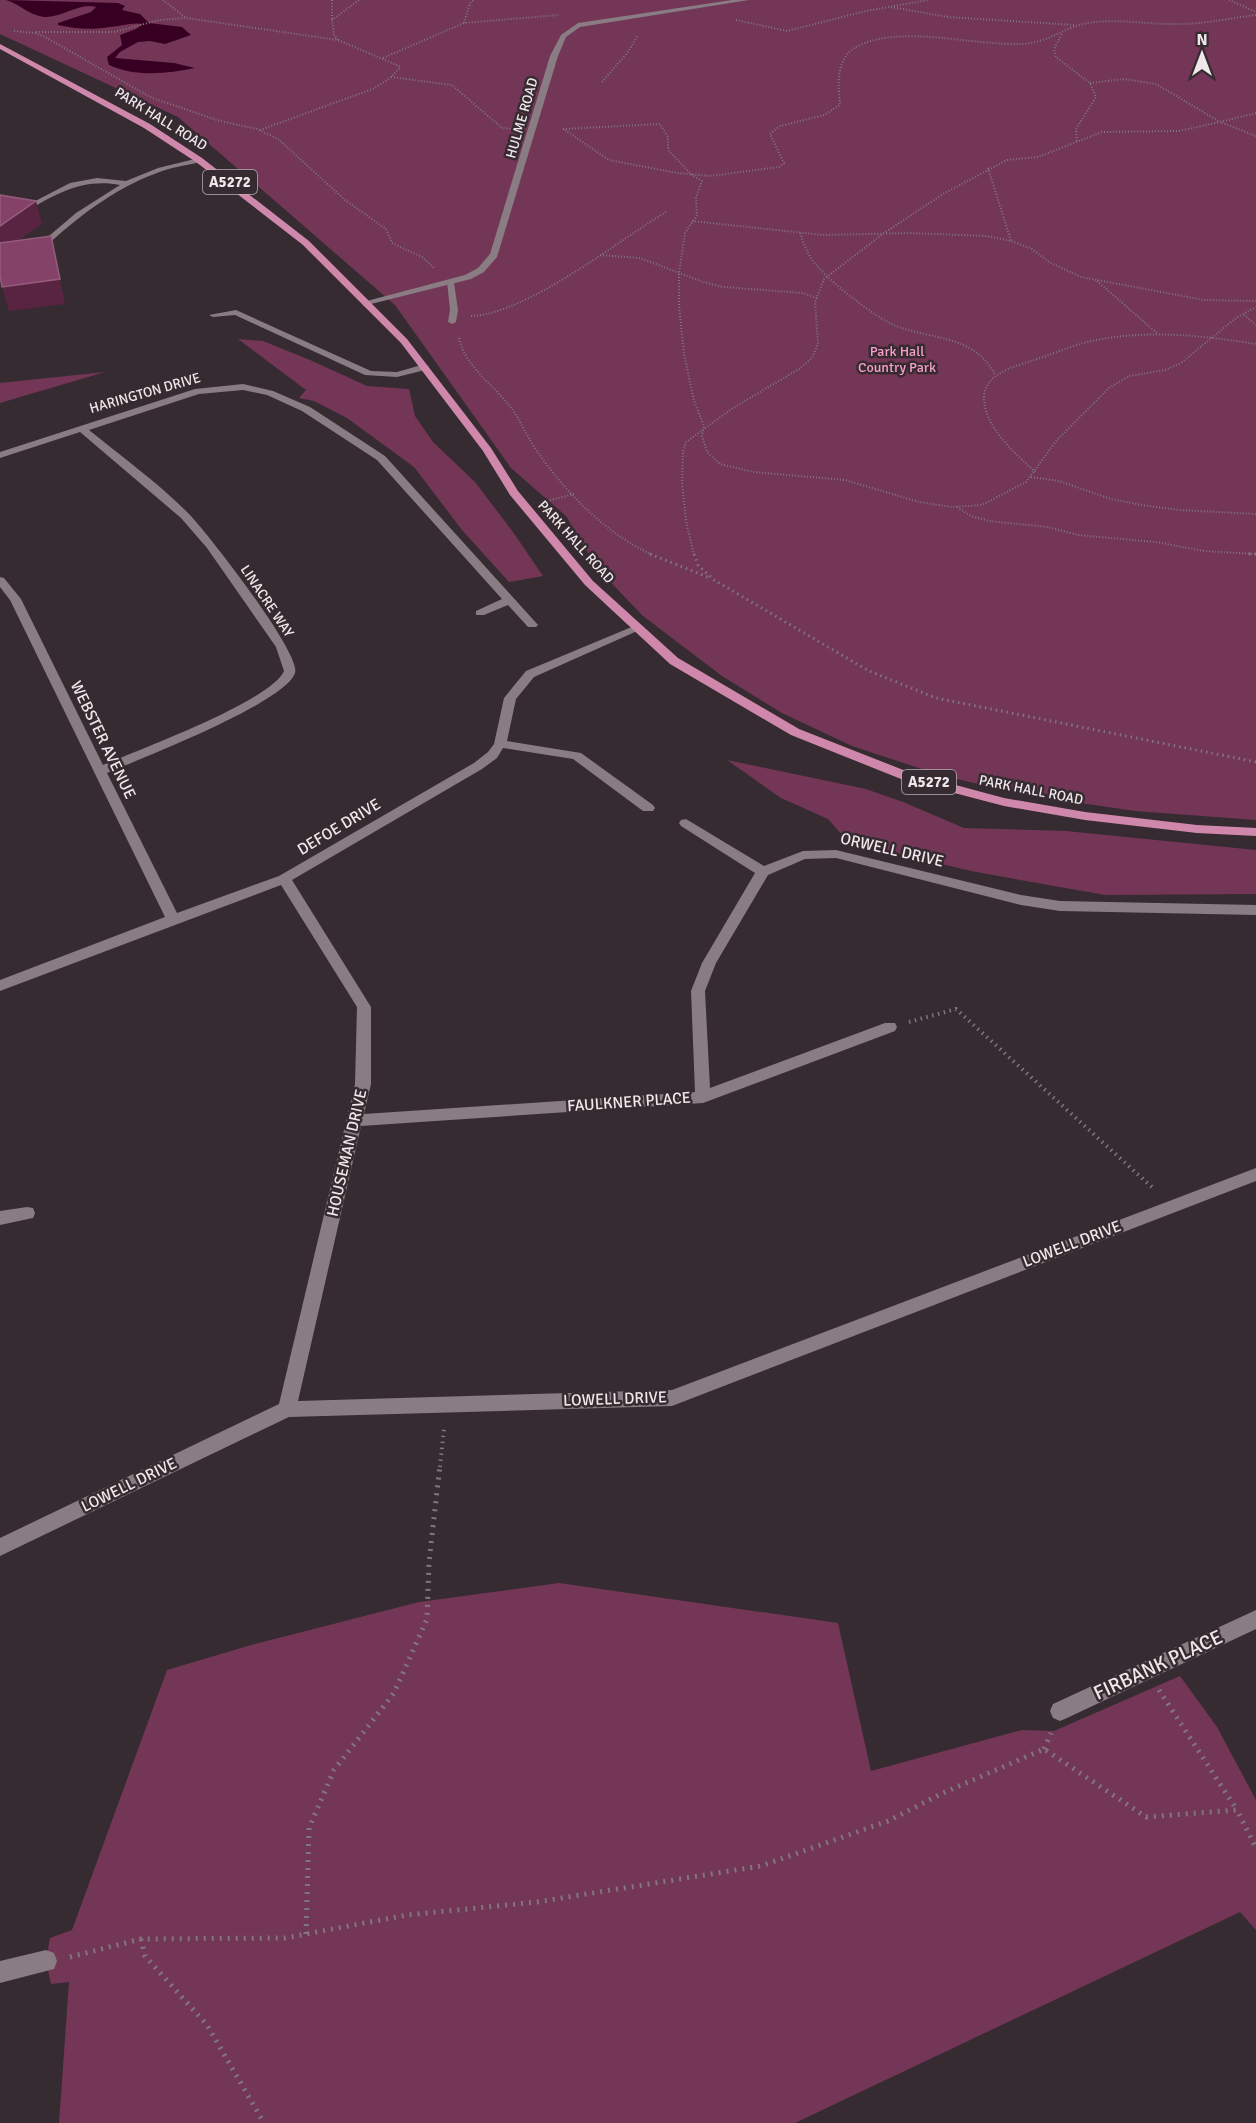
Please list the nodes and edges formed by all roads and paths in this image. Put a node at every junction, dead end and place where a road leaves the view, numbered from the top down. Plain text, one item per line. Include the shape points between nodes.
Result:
1 (162, 0) edge
2 (332, 0) edge
3 (359, 0) edge
4 (474, 0) edge
5 (746, 0) edge
6 (928, 0) edge
7 (1229, 0) edge
8 (889, 7) junction
9 (1256, 14) edge
10 (558, 15) dead end
11 (186, 18) junction
12 (332, 20) junction
13 (735, 20) dead end
14 (154, 22) joint
15 (464, 22) junction
16 (1075, 26) junction
17 (645, 30) dead end
18 (10, 31) dead end
19 (29, 32) junction
20 (1063, 33) junction
21 (338, 40) junction
22 (0, 46) edge
23 (382, 58) junction
24 (391, 77) junction
25 (602, 82) dead end
26 (1090, 83) junction
27 (1256, 113) edge
28 (1220, 122) junction
29 (260, 130) junction
30 (532, 132) junction
31 (1256, 136) edge
32 (1077, 142) junction
33 (199, 160) junction
34 (988, 168) junction
35 (692, 175) junction
36 (129, 184) junction
37 (22, 210) edge
38 (666, 212) dead end
39 (692, 221) junction
40 (800, 233) junction
41 (884, 233) junction
42 (1011, 241) junction
43 (40, 247) edge
44 (599, 255) junction
45 (679, 273) junction
46 (827, 277) junction
47 (1097, 281) junction
48 (450, 283) junction
49 (817, 298) junction
50 (1256, 301) edge
51 (366, 304) junction
52 (1256, 307) edge
53 (454, 310) junction
54 (213, 315) dead end
55 (1244, 315) junction
56 (477, 318) junction
57 (452, 322) dead end
58 (467, 324) dead end
59 (1256, 325) edge
60 (458, 330) dead end
61 (1158, 334) junction
62 (1212, 336) junction
63 (1256, 344) edge
64 (425, 367) junction
65 (995, 375) junction
66 (704, 426) junction
67 (81, 428) junction
68 (0, 455) edge
69 (1035, 472) junction
70 (1031, 477) junction
71 (956, 507) junction
72 (1256, 514) edge
73 (1256, 554) edge
74 (0, 580) edge
75 (714, 580) junction
76 (510, 600) junction
77 (480, 613) dead end
78 (532, 625) dead end
79 (638, 628) junction
80 (501, 744) junction
81 (1256, 762) edge
82 (100, 771) junction
83 (648, 808) dead end
84 (686, 823) dead end
85 (1256, 832) edge
86 (763, 872) junction
87 (284, 879) junction
88 (1256, 910) edge
89 (173, 919) junction
90 (0, 986) edge
91 (890, 1027) joint
92 (703, 1097) junction
93 (355, 1120) junction
94 (1256, 1174) edge
95 (1173, 1206) junction
96 (27, 1213) dead end
97 (0, 1218) edge
98 (447, 1404) junction
99 (287, 1408) junction
100 (0, 1547) edge
101 (1256, 1619) edge
102 (1147, 1671) junction
103 (1060, 1711) dead end
104 (1236, 1810) junction
105 (1256, 1848) edge
106 (306, 1934) junction
107 (141, 1939) junction
108 (46, 1961) joint
109 (0, 1972) edge
110 (264, 2123) edge

1 - 11 path
2 - 12 path
3 - 12 path
4 - 15 path
5 - 30 street, HULME ROAD via 595,21 569,30 554,56
6 - 8 path
7 - 9 path
8 - 13 path via 787,31
8 - 16 path via 948,17
9 - 16 path via 1188,24 1110,21
10 - 15 path
11 - 14 path
11 - 21 path
12 - 21 path
14 - 19 path via 114,32
15 - 23 path
16 - 20 path
17 - 25 path
18 - 19 path
19 - 29 path via 45,37 152,98
20 - 26 path via 1054,49 1056,57
20 - 35 path via 1033,43 913,38 860,44 847,52 841,65 840,105 825,115 773,129 772,142 784,163 733,174
21 - 23 path
22 - 33 main road, PARK HALL ROAD / A5272 via 118,109
23 - 24 path via 400,68
24 - 29 path via 375,88
24 - 30 path via 452,85 502,128
26 - 28 path via 1124,79 1156,84
26 - 32 path via 1096,97 1076,129
27 - 28 path
28 - 31 path
28 - 32 path via 1179,131 1102,132
29 - 48 path via 278,139 345,200 386,229 392,243 422,257
30 - 48 street, HULME ROAD via 494,255 481,270
32 - 34 path via 1038,157 1007,159
33 - 36 lane via 153,171
33 - 51 main road, PARK HALL ROAD / A5272 via 306,243
34 - 41 path
34 - 42 path
35 - 35 path via 609,160 563,129 660,124 668,137 668,150
35 - 39 path via 702,181 696,197 697,215
36 - 37 lane via 81,181
36 - 43 lane via 59,228
38 - 44 path
39 - 40 path
39 - 45 path via 685,233
40 - 41 path
40 - 46 path via 805,251
41 - 42 path via 960,234
41 - 46 path
42 - 47 path via 1032,249 1066,272
44 - 45 path via 640,258
44 - 56 path via 508,308
45 - 49 path via 723,287 803,293
45 - 66 path via 684,354
46 - 49 path
46 - 65 path via 871,314 984,356
47 - 50 path via 1204,300
47 - 61 path
48 - 51 street, HULME ROAD
48 - 53 lane
49 - 66 path via 818,344 812,358
51 - 64 main road, PARK HALL ROAD / A5272
52 - 55 path
53 - 56 path
53 - 57 lane
54 - 64 lane via 236,312 368,373 402,374
55 - 59 path
55 - 62 path
56 - 58 path
60 - 75 path via 459,345 471,365 490,381 520,418 531,442 564,484 614,531 642,550
61 - 62 path
61 - 65 path via 1105,339 1066,348
62 - 63 path
62 - 69 path via 1181,363 1129,376 1109,388 1057,440
64 - 79 main road, PARK HALL ROAD / A5272 via 542,529 589,583
65 - 69 path via 984,399 992,420 1008,446
66 - 71 path via 702,436 707,452 720,464 753,472 845,480 919,502
66 - 75 path via 683,448 682,484 697,564
67 - 68 street, HARINGTON DRIVE
67 - 76 street, HARINGTON DRIVE via 198,391 243,387 287,399 381,458
67 - 82 street, LINACRE WAY via 185,516 276,639 289,665 284,683 275,690
69 - 70 path
70 - 71 path via 982,505
70 - 72 path via 1142,505
71 - 73 path via 989,521 1048,527 1078,535
74 - 82 street, WEBSTER AVENUE via 15,599
75 - 81 path via 869,671 936,698
76 - 77 street
76 - 78 street, HARINGTON DRIVE
79 - 80 street via 530,674 510,698
79 - 85 main road, PARK HALL ROAD / A5272 via 674,661 795,732 906,776 1004,802 1085,816
80 - 83 street via 577,756
80 - 87 street, DEFOE DRIVE via 478,766
82 - 89 street, WEBSTER AVENUE
84 - 86 street
86 - 88 street, ORWELL DRIVE via 803,855 836,854 1060,906
86 - 92 street via 709,963 698,991
87 - 89 street, DEFOE DRIVE
87 - 93 street, HOUSEMAN DRIVE via 364,1007 363,1084
89 - 90 street, DEFOE DRIVE
91 - 92 street, FAULKNER PLACE
91 - 95 path via 956,1009
92 - 93 street, FAULKNER PLACE
93 - 99 street, HOUSEMAN DRIVE
94 - 95 street, LOWELL DRIVE
95 - 98 street, LOWELL DRIVE via 672,1398
96 - 97 street
98 - 99 street, LOWELL DRIVE
98 - 106 path via 429,1562 427,1619 394,1693 334,1770 309,1828
99 - 100 street, LOWELL DRIVE
101 - 102 street, FIRBANK PLACE
102 - 103 street, FIRBANK PLACE
102 - 104 path
104 - 105 path
104 - 106 path via 1146,1816 1044,1749 943,1792 888,1821 761,1866 537,1902 407,1915
106 - 107 path via 285,1938
107 - 108 path
107 - 110 path via 145,1956 207,2025
108 - 109 street

